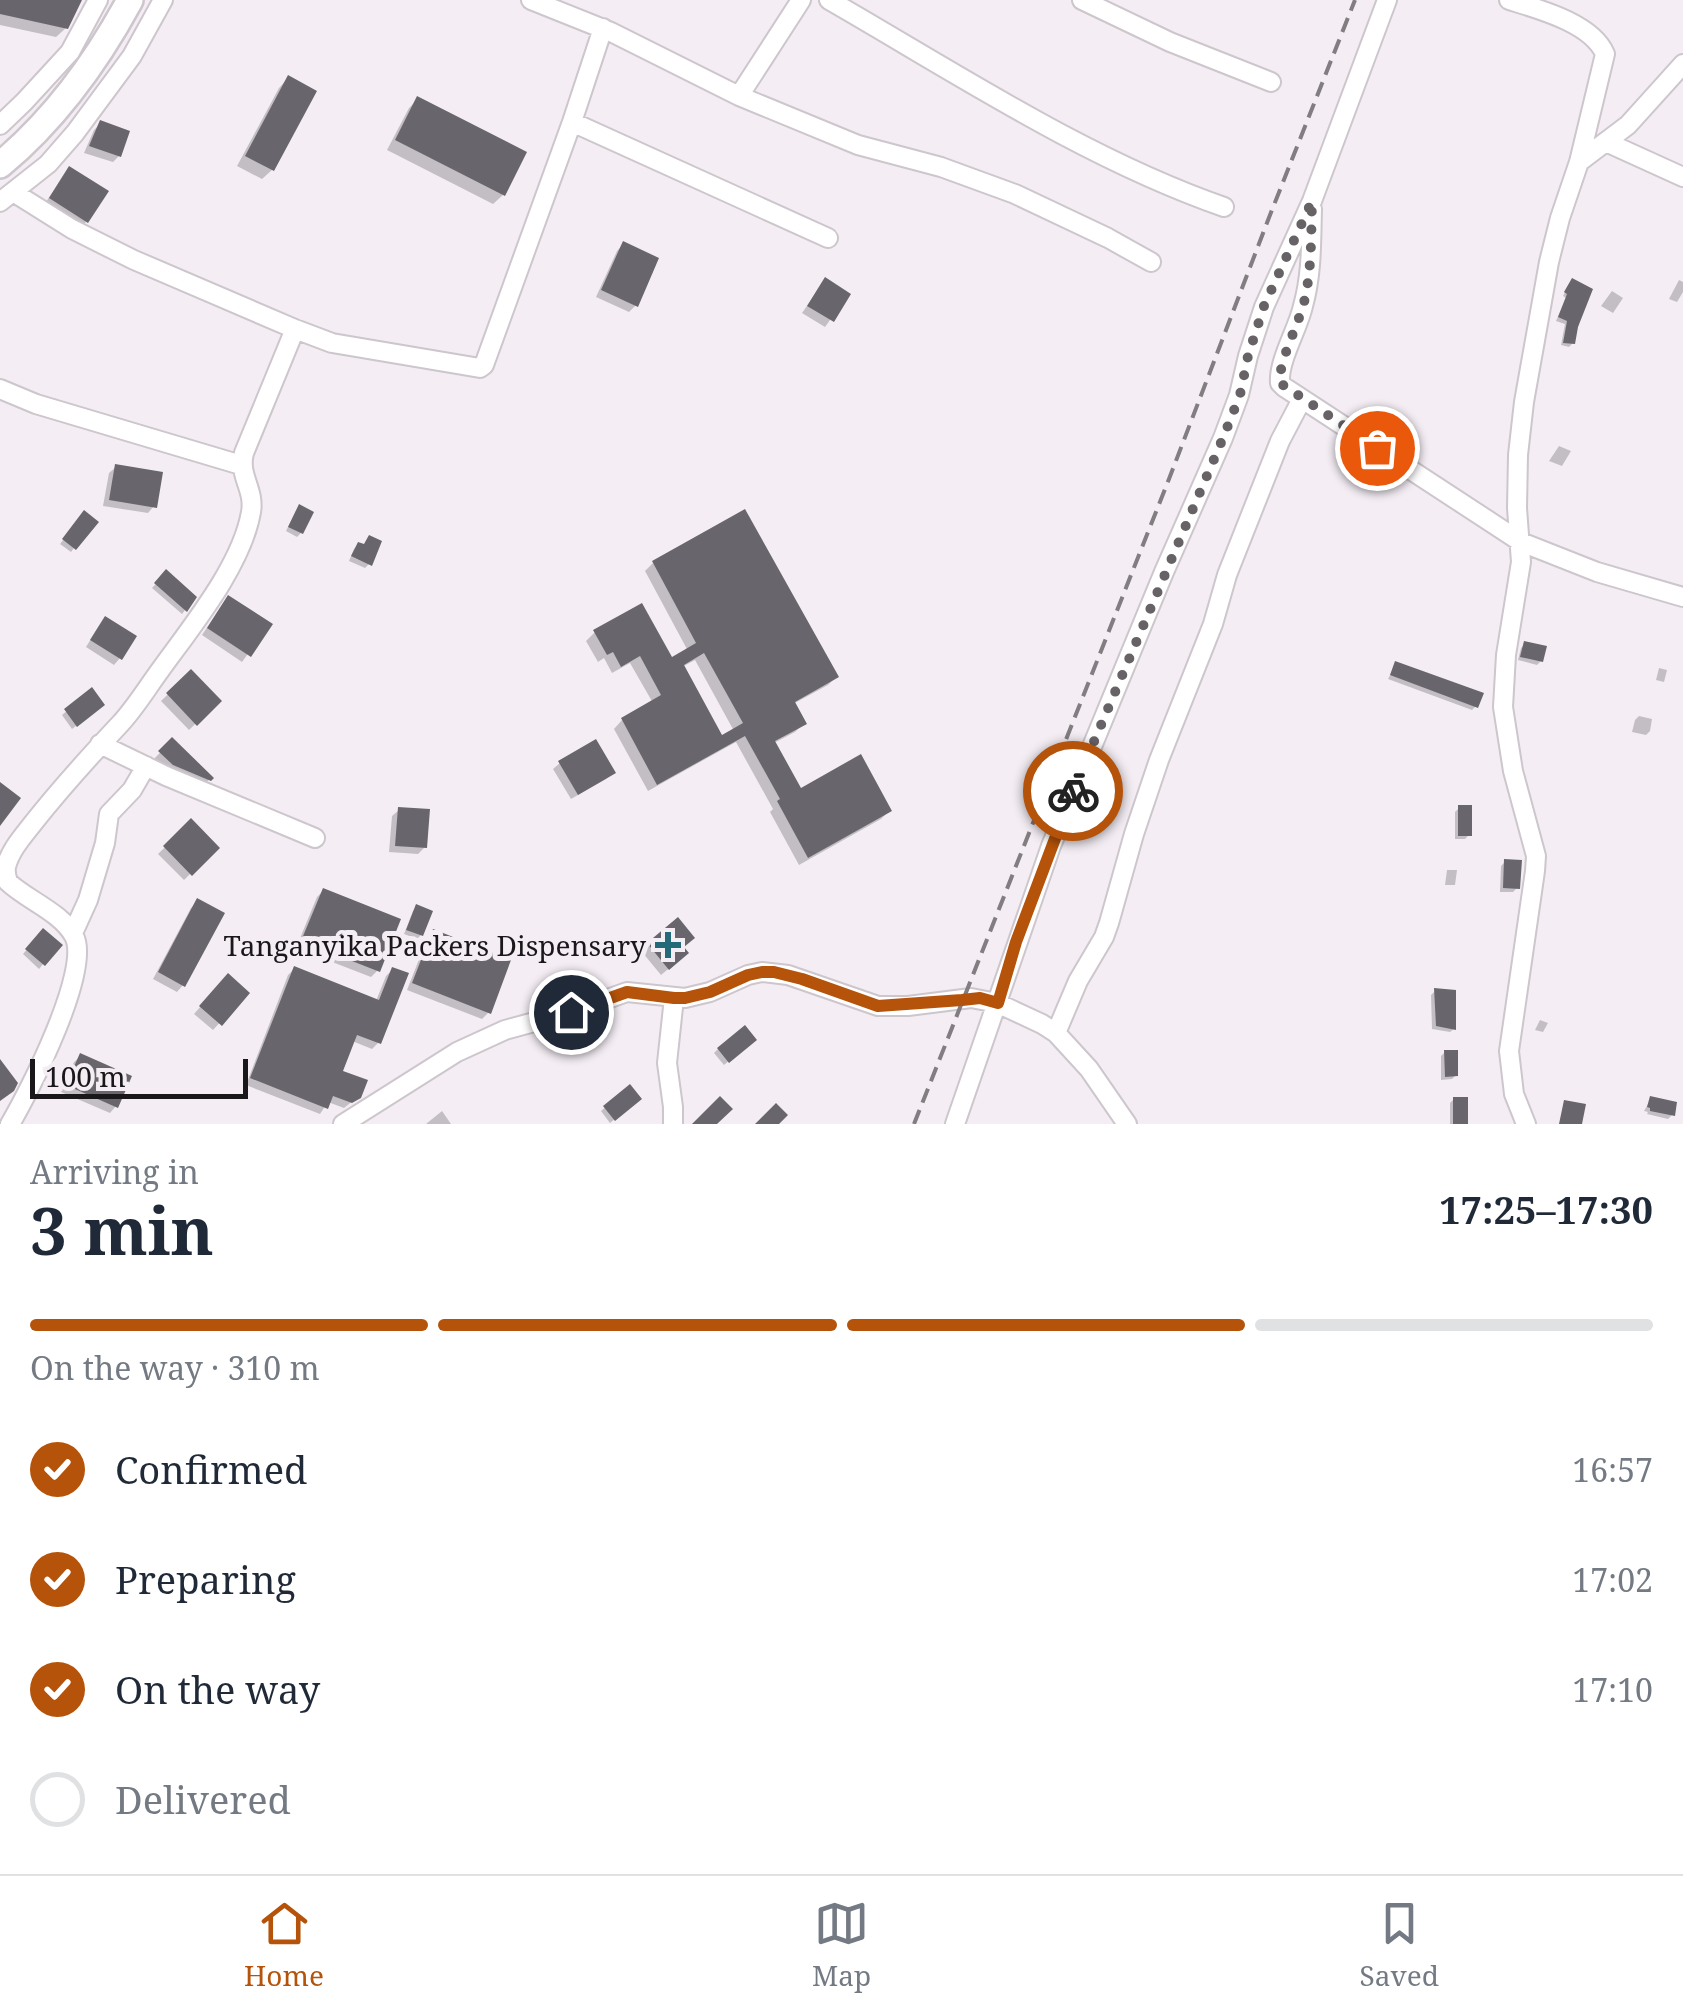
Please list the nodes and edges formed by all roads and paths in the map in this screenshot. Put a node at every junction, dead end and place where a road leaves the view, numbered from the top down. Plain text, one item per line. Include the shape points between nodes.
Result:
1 (98, 0) edge
2 (130, 0) edge
3 (163, 0) edge
4 (531, 0) edge
5 (801, 0) edge
6 (829, 0) edge
7 (1082, 0) edge
8 (1387, 0) edge
9 (1509, 0) edge
10 (603, 28) junction
11 (1683, 64) edge
12 (1271, 82) dead end
13 (740, 96) junction
14 (572, 122) junction
15 (0, 125) edge
16 (1606, 142) junction
17 (1580, 162) junction
18 (0, 165) edge
19 (1683, 178) edge
20 (6, 197) edge
21 (1312, 201) junction
22 (1224, 207) dead end
23 (828, 238) dead end
24 (1151, 262) dead end
25 (294, 329) junction
26 (0, 389) edge
27 (1302, 399) junction
28 (241, 465) junction
29 (1520, 542) junction
30 (1683, 597) edge
31 (100, 744) junction
32 (146, 766) junction
33 (315, 838) dead end
34 (3, 864) edge
35 (73, 933) junction
36 (674, 998) junction
37 (998, 1003) junction
38 (1056, 1033) junction
39 (10, 1124) edge
40 (342, 1124) edge
41 (673, 1124) edge
42 (955, 1124) edge
43 (1127, 1124) edge
44 (1526, 1124) edge

1 - 15 street via 70,52
2 - 18 main road via 80,78
3 - 20 street via 132,56 75,133
4 - 10 street
5 - 13 street
6 - 22 street via 1114,161
7 - 12 street
8 - 21 street
9 - 17 street via 1574,25 1602,47
10 - 13 street
10 - 14 street
11 - 16 street
13 - 24 street via 858,145 976,178
14 - 23 street
14 - 25 street via 482,368 332,342
16 - 17 street
16 - 19 street
17 - 29 street via 1549,262 1524,402 1516,480
20 - 25 street
21 - 27 street via 1310,275 1279,378
21 - 37 street via 1264,306 1218,450 1056,832
25 - 28 street
26 - 28 street
27 - 29 street
27 - 38 street via 1227,575 1104,937
28 - 31 street via 252,506 237,552 203,612
29 - 30 street
29 - 44 street via 1503,707 1536,856 1509,1052
31 - 32 street
31 - 34 street
32 - 33 street
32 - 35 street via 110,812
34 - 35 street via 11,886
35 - 39 street via 77,956 66,1002
36 - 37 street via 774,972 878,1006 970,998
36 - 40 street via 627,992 495,1034
36 - 41 street via 667,1063
37 - 38 street
37 - 42 street
38 - 43 street

